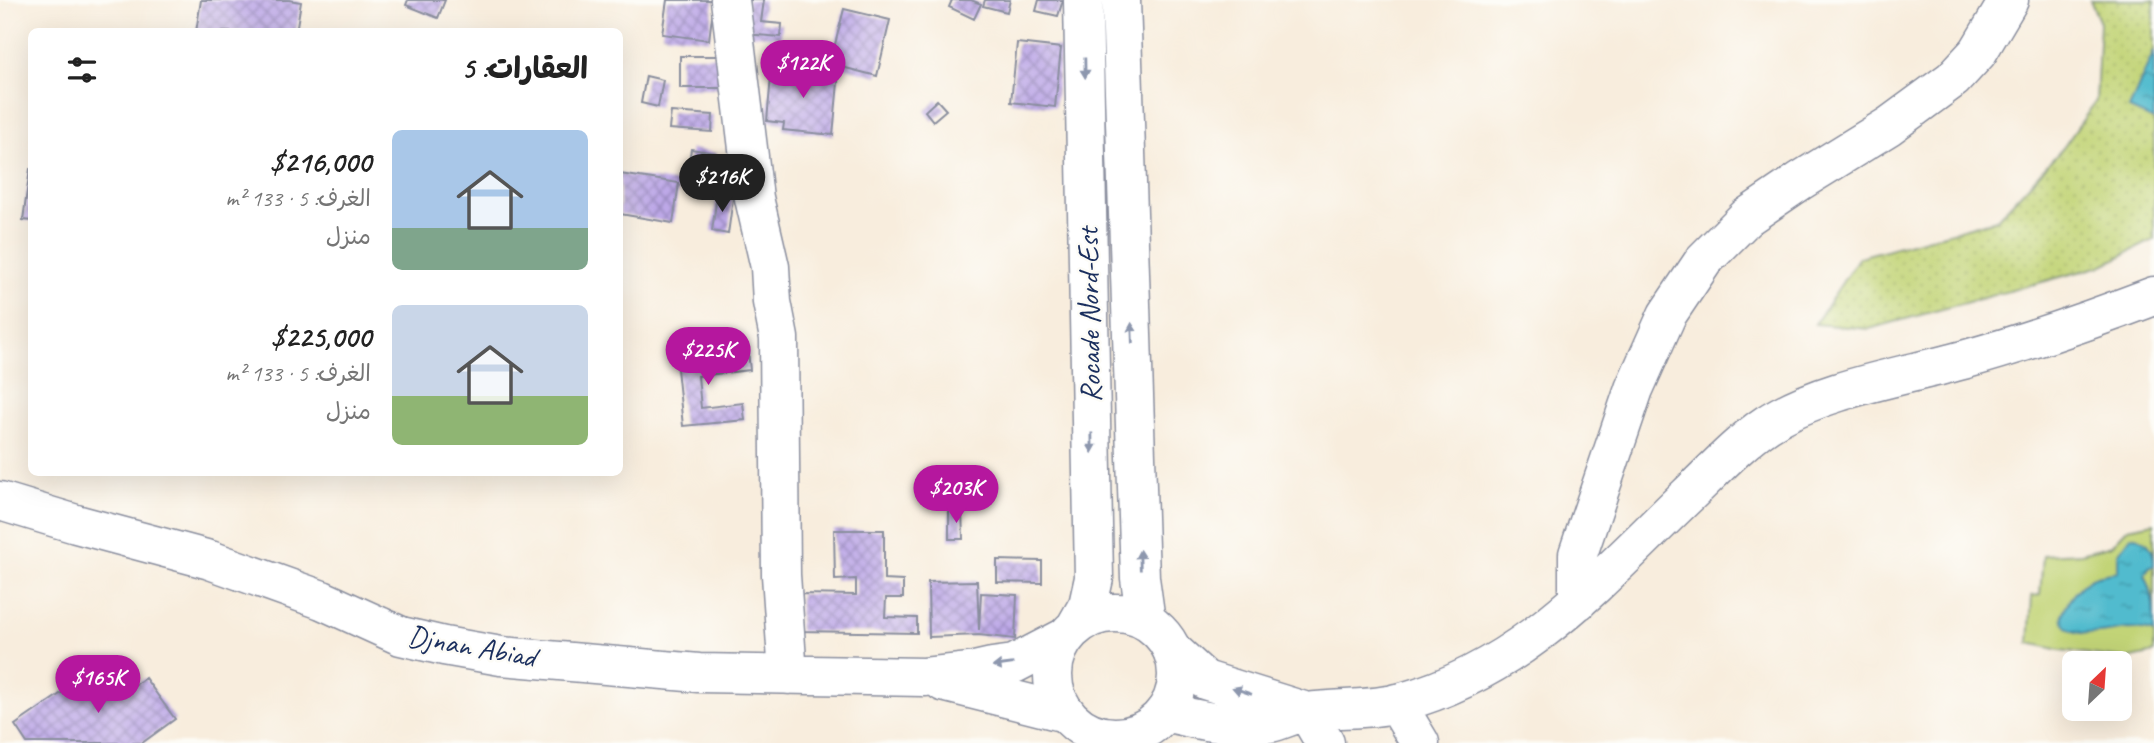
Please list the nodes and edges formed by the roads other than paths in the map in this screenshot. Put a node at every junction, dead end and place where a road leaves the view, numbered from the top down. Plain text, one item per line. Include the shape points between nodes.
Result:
1 (730, 0) edge
2 (1083, 0) edge
3 (1121, 0) edge
4 (2009, 0) edge
5 (2154, 296) edge
6 (0, 501) edge
7 (1578, 601) junction
8 (1070, 632) junction
9 (1162, 638) junction
10 (788, 675) junction
11 (924, 677) junction
12 (1396, 704) junction
13 (1165, 712) junction
14 (1071, 727) edge
15 (1316, 727) edge
16 (1122, 740) edge
17 (1420, 743) edge

1 - 10 main road via 754,198 770,267 779,338 781,575
2 -> 8 main road, Rocade Nord-Est via 1094,578 1088,605
9 -> 3 main road, Rocade Nord-Est via 1146,621 1140,578
4 - 7 main road via 1978,52 1953,79 1747,217 1704,260 1667,315 1634,389 1578,554
5 - 7 main road via 1965,360 1844,391 1767,424
6 - 10 main road, Djnan Abiad via 210,560 322,600 401,635 443,646 501,656 699,673
7 - 12 main road via 1480,672
8 - 9 main road via 1089,618 1122,613 1137,617
8 -> 11 main road via 1014,664
8 - 14 main road via 1056,652 1053,684
9 - 13 main road via 1176,666 1177,682
15 -> 9 main road via 1205,680
10 - 11 main road, Djnan Abiad
11 - 14 main road
12 - 15 main road
12 - 17 main road
13 - 15 main road via 1251,725
13 - 16 main road
14 - 16 main road

